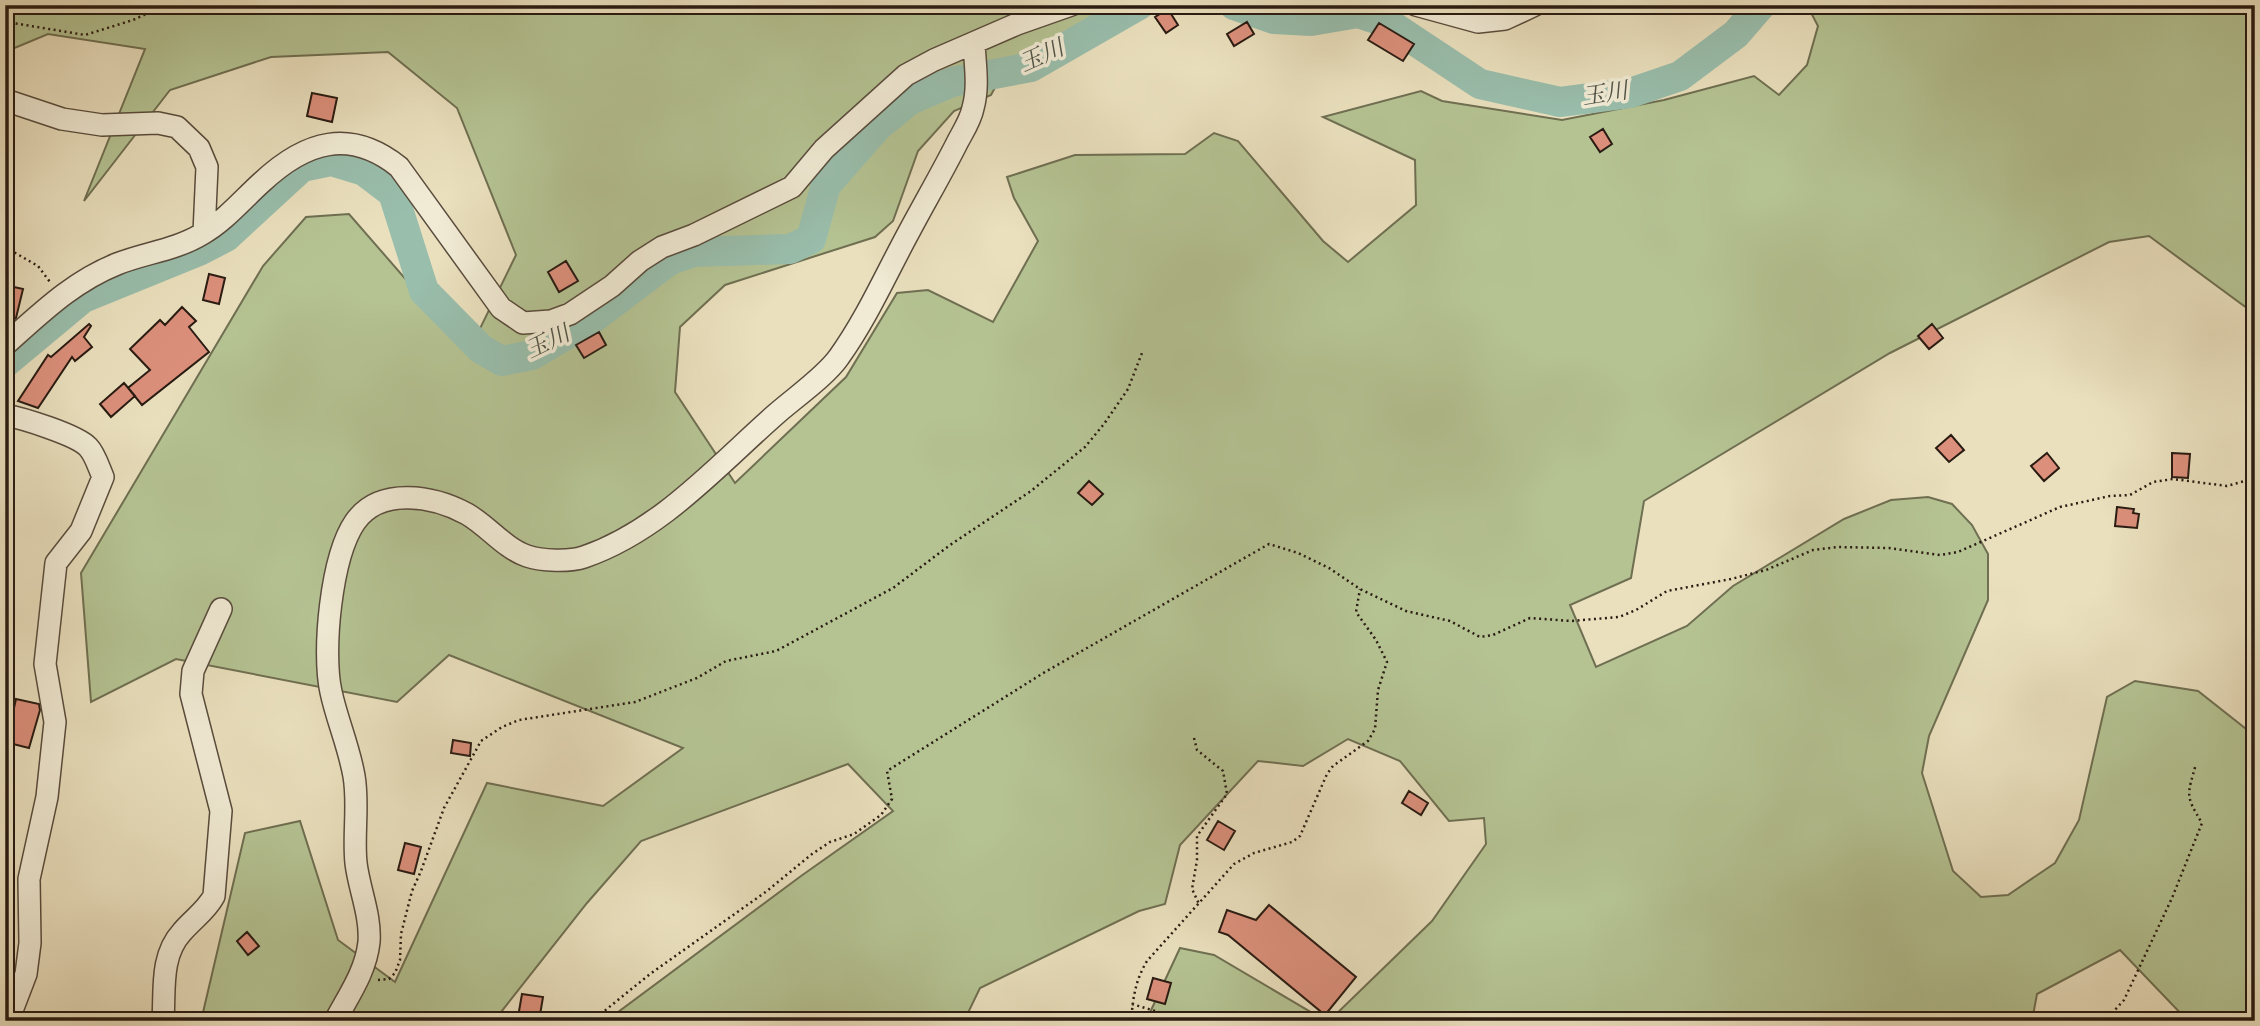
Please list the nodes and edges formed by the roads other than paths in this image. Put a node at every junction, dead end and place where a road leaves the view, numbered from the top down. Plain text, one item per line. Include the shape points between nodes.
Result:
1 (1071, 5) edge
2 (1416, 5) edge
3 (1535, 5) edge
4 (974, 52) junction
5 (5, 100) edge
6 (204, 233) junction
7 (5, 345) edge
8 (5, 415) edge
9 (221, 609) dead end
10 (8, 1021) edge
11 (163, 1021) edge
12 (335, 1021) edge

1 - 4 street via 1017,24
2 - 3 street via 1478,22 1505,19
4 - 6 street via 934,60 906,75 824,149 792,187 662,247 590,301 551,321 523,323 501,308 399,167 355,144 328,144 303,152 279,167
4 - 12 street via 977,91 973,112 837,360 642,530 581,558 557,559 528,557 468,514 424,499 382,502 354,523 337,572 327,668 355,781 356,866 369,943 361,975
5 - 6 street via 62,119 177,127 199,148 206,167
6 - 7 street via 189,242 116,264 60,295
8 - 10 street via 79,441 90,448 103,477 81,531 56,563 45,664 55,722 47,797 29,879 26,974
9 - 11 street via 193,671 191,694 220,811 214,895 208,908 171,946 166,959

